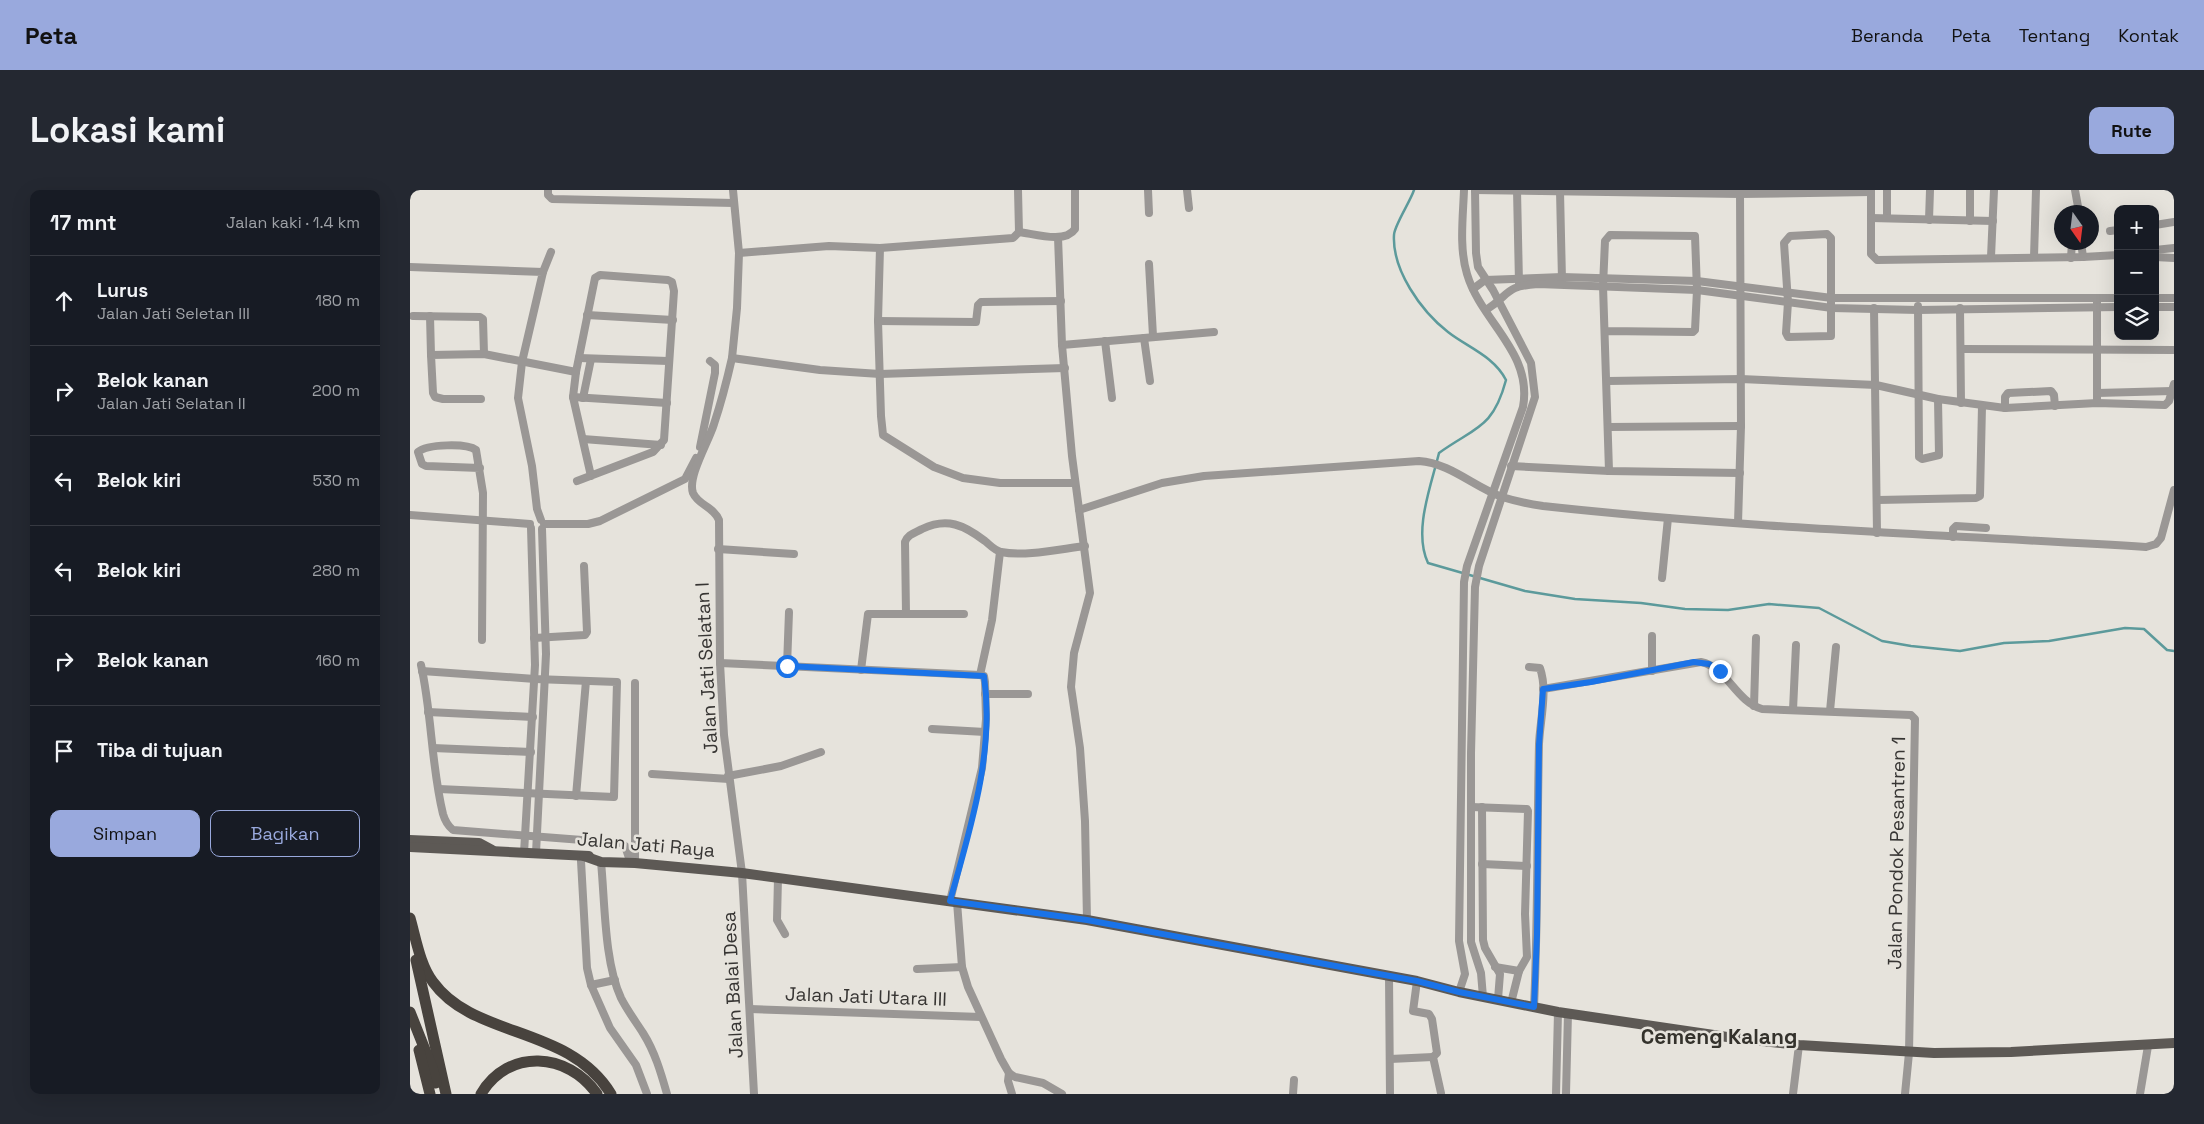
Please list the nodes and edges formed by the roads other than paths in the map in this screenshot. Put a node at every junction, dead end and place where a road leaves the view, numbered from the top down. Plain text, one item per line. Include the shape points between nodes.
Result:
1 (548, 190) edge
2 (733, 190) edge
3 (1018, 190) edge
4 (1075, 190) edge
5 (1148, 190) edge
6 (1187, 190) edge
7 (1887, 190) edge
8 (1930, 190) edge
9 (1970, 190) edge
10 (1992, 190) edge
11 (1999, 190) edge
12 (2036, 190) edge
13 (1517, 191) edge
14 (1560, 191) junction
15 (1610, 191) edge
16 (1696, 191) edge
17 (1830, 191) edge
18 (1871, 191) edge
19 (1474, 192) edge
20 (1740, 192) edge
21 (1464, 193) edge
22 (734, 203) junction
23 (1189, 208) dead end
24 (1149, 213) dead end
25 (1871, 218) junction
26 (1887, 218) junction
27 (1929, 220) junction
28 (1970, 221) junction
29 (1993, 221) junction
30 (2174, 222) edge
31 (2159, 224) edge
32 (1019, 232) junction
33 (1058, 237) junction
34 (880, 248) junction
35 (2174, 248) edge
36 (2072, 250) edge
37 (2083, 250) edge
38 (2159, 250) edge
39 (551, 252) dead end
40 (739, 254) junction
41 (2114, 255) edge
42 (2159, 256) edge
43 (1990, 257) junction
44 (2034, 257) junction
45 (2083, 257) junction
46 (2071, 258) junction
47 (2174, 258) edge
48 (1149, 264) dead end
49 (410, 267) edge
50 (543, 272) junction
51 (1485, 280) junction
52 (1562, 280) junction
53 (1519, 281) junction
54 (1697, 281) junction
55 (1603, 282) junction
56 (1740, 286) junction
57 (1473, 289) junction
58 (1697, 290) junction
59 (1787, 293) junction
60 (1739, 296) junction
61 (1832, 298) junction
62 (2159, 298) edge
63 (2174, 298) edge
64 (1918, 299) junction
65 (2114, 299) edge
66 (1498, 300) junction
67 (1060, 301) junction
68 (1788, 302) junction
69 (2097, 303) junction
70 (2114, 306) edge
71 (2159, 307) edge
72 (2174, 307) edge
73 (1832, 308) junction
74 (1874, 308) junction
75 (1960, 308) junction
76 (1486, 310) junction
77 (1918, 310) junction
78 (587, 315) junction
79 (413, 316) dead end
80 (430, 316) junction
81 (673, 320) junction
82 (878, 321) junction
83 (1605, 331) junction
84 (1214, 332) dead end
85 (1153, 336) junction
86 (1144, 338) junction
87 (1105, 341) junction
88 (1062, 345) junction
89 (1962, 349) junction
90 (2096, 349) junction
91 (2174, 350) edge
92 (484, 354) junction
93 (431, 355) junction
94 (579, 358) junction
95 (732, 358) junction
96 (591, 359) junction
97 (668, 361) junction
98 (710, 361) dead end
99 (522, 362) junction
100 (1065, 368) junction
101 (576, 372) junction
102 (880, 374) junction
103 (1741, 379) junction
104 (1150, 381) dead end
105 (1608, 381) junction
106 (1876, 385) junction
107 (2173, 388) edge
108 (2097, 393) junction
109 (1918, 394) junction
110 (573, 397) junction
111 (583, 398) junction
112 (1112, 398) dead end
113 (481, 399) dead end
114 (1938, 399) junction
115 (667, 403) junction
116 (1961, 403) junction
117 (2097, 403) junction
118 (1982, 406) junction
119 (2055, 406) junction
120 (2005, 408) junction
121 (1741, 426) junction
122 (1608, 427) junction
123 (1514, 432) junction
124 (1522, 435) junction
125 (583, 439) junction
126 (661, 445) junction
127 (1510, 454) junction
128 (1511, 466) junction
129 (480, 468) junction
130 (1609, 471) junction
131 (1740, 473) junction
132 (591, 476) junction
133 (577, 481) dead end
134 (1075, 483) junction
135 (2174, 490) edge
136 (1492, 492) junction
137 (1502, 497) junction
138 (1878, 500) junction
139 (538, 509) junction
140 (1079, 510) junction
141 (410, 515) edge
142 (1668, 518) junction
143 (482, 519) junction
144 (531, 524) junction
145 (542, 524) junction
146 (1738, 524) junction
147 (1986, 528) dead end
148 (1878, 534) junction
149 (1953, 537) junction
150 (1085, 546) junction
151 (718, 550) junction
152 (1000, 552) junction
153 (794, 554) dead end
154 (584, 566) dead end
155 (1662, 578) dead end
156 (789, 612) dead end
157 (906, 614) junction
158 (964, 614) dead end
159 (1462, 618) junction
160 (1474, 618) junction
161 (1652, 636) dead end
162 (534, 638) junction
163 (546, 638) junction
164 (1756, 638) dead end
165 (482, 640) dead end
166 (1796, 645) dead end
167 (1836, 647) dead end
168 (720, 663) junction
169 (787, 666) junction
170 (1529, 667) dead end
171 (861, 670) junction
172 (1652, 671) junction
173 (980, 675) junction
174 (534, 679) junction
175 (545, 680) junction
176 (586, 681) junction
177 (635, 682) dead end
178 (1543, 689) junction
179 (985, 694) junction
180 (1028, 694) dead end
181 (1754, 706) junction
182 (1793, 710) junction
183 (1830, 711) junction
184 (428, 712) junction
185 (533, 717) junction
186 (932, 729) dead end
187 (985, 732) junction
188 (433, 748) junction
189 (531, 752) junction
190 (821, 752) dead end
191 (1461, 752) junction
192 (1471, 753) junction
193 (652, 774) dead end
194 (729, 778) junction
195 (439, 789) junction
196 (528, 794) junction
197 (540, 795) junction
198 (576, 796) junction
199 (1482, 807) junction
200 (1471, 810) junction
201 (1460, 813) junction
202 (525, 834) junction
203 (537, 835) junction
204 (410, 840) edge
205 (410, 847) edge
206 (496, 852) junction
207 (410, 853) edge
208 (524, 853) junction
209 (536, 853) junction
210 (582, 858) junction
211 (632, 859) junction
212 (600, 862) junction
213 (1482, 864) junction
214 (1527, 866) junction
215 (726, 872) junction
216 (742, 873) junction
217 (778, 878) junction
218 (954, 902) junction
219 (410, 918) edge
220 (1087, 920) junction
221 (410, 931) edge
222 (784, 934) dead end
223 (1496, 967) junction
224 (962, 968) junction
225 (917, 969) dead end
226 (1519, 971) junction
227 (1389, 976) junction
228 (615, 980) junction
229 (1417, 981) junction
230 (591, 985) junction
231 (1459, 992) junction
232 (1483, 997) junction
233 (1498, 1000) junction
234 (1511, 1003) junction
235 (1534, 1007) junction
236 (750, 1009) junction
237 (410, 1013) edge
238 (1563, 1013) junction
239 (981, 1017) junction
240 (2174, 1044) edge
241 (1799, 1045) junction
242 (2148, 1046) junction
243 (1909, 1053) junction
244 (1433, 1057) junction
245 (1390, 1059) junction
246 (1009, 1073) junction
247 (1294, 1080) dead end
248 (1441, 1093) dead end
249 (430, 1094) edge
250 (438, 1094) edge
251 (446, 1094) edge
252 (481, 1094) edge
253 (597, 1094) edge
254 (611, 1094) edge
255 (647, 1094) edge
256 (667, 1094) edge
257 (756, 1094) edge
258 (1012, 1094) edge
259 (1062, 1094) edge
260 (1293, 1094) edge
261 (1390, 1094) edge
262 (1556, 1094) edge
263 (1566, 1094) edge
264 (1793, 1094) edge
265 (1905, 1094) edge
266 (2140, 1094) edge

1 - 22 street via 552,199
2 - 22 street
3 - 32 street
4 - 33 street via 1075,228 1072,233
5 - 24 street
6 - 23 street
7 - 26 street
8 - 27 street
9 - 28 street
10 - 11 street
10 - 29 street
12 - 44 street
13 - 14 street
13 - 19 street
13 - 53 street
14 - 15 street
14 - 52 street
15 - 16 street
16 - 20 street
17 - 18 street
17 - 20 street
18 - 25 street
19 - 21 street
19 - 51 street via 1476,259
20 - 56 street
21 - 57 street via 1464,264
22 - 40 street
25 - 26 street
25 - 43 street via 1871,254 1877,260
26 - 27 street
27 - 28 street
28 - 29 street
29 - 43 street
30 - 31 street
32 - 33 street
32 - 34 street via 1013,238
33 - 67 street
34 - 40 street via 829,246
34 - 82 street
35 - 38 street
36 - 46 street
37 - 45 street
39 - 50 street
40 - 95 street via 738,308
41 - 45 street
42 - 47 street
43 - 44 street
44 - 46 street
45 - 46 street
48 - 85 street
49 - 50 street
50 - 99 street
51 - 53 street
51 - 57 street
51 - 66 street
52 - 53 street
52 - 55 street
53 - 66 street
54 - 55 street
54 - 55 street via 1696,238 1692,235 1610,235 1605,241
54 - 56 street
54 - 58 street
55 - 58 street
55 - 83 street
56 - 59 street
56 - 60 street
57 - 76 street
58 - 60 street
58 - 83 street via 1693,332
59 - 61 street
59 - 61 street via 1786,238 1826,234 1831,238
59 - 68 street
60 - 68 street
60 - 103 street
61 - 64 street
61 - 73 street
62 - 63 street
64 - 69 street
64 - 77 street
65 - 69 street
66 - 76 street
66 - 124 street via 1523,347 1534,377 1534,397
67 - 82 street via 981,302 976,322
67 - 88 street
68 - 73 street
68 - 73 street via 1788,337 1831,336
69 - 70 street
69 - 75 street
69 - 90 street
71 - 72 street
73 - 74 street
74 - 77 street
74 - 106 street
75 - 77 street
75 - 89 street
76 - 123 street via 1515,355 1524,380 1526,392
77 - 109 street
78 - 81 street
78 - 81 street via 595,278 600,275 672,282
78 - 94 street
79 - 80 street
80 - 92 street via 475,316 483,319
80 - 93 street
81 - 97 street
82 - 102 street
83 - 105 street
84 - 85 street
85 - 86 street
86 - 87 street
86 - 104 street
87 - 88 street
87 - 112 street
88 - 100 street
89 - 90 street
89 - 116 street
90 - 91 street
90 - 108 street
92 - 93 street
92 - 99 street
93 - 113 street via 435,396
94 - 96 street
94 - 101 street
95 - 102 street
95 - 151 street, Jalan Jati Selatan I via 714,424 692,483 693,493 714,510 719,520
96 - 97 street
96 - 111 street
97 - 115 street
98 - 145 street via 715,365 716,373 708,413 698,454 686,479 600,522
99 - 101 street
99 - 139 street via 518,398
100 - 102 street
100 - 134 street
101 - 110 street
102 - 134 street via 883,435 934,467 968,479 1000,483
103 - 105 street
103 - 106 street
103 - 121 street
105 - 122 street
106 - 109 street
106 - 138 street
107 - 108 street
107 - 117 street via 2165,404
108 - 117 street
109 - 114 street
109 - 114 street via 1919,457 1922,459 1939,455
110 - 111 street
110 - 125 street
111 - 115 street
114 - 116 street
115 - 126 street
116 - 118 street
117 - 119 street
118 - 120 street
118 - 138 street via 1980,496
119 - 120 street
119 - 120 street via 2051,392 2008,393
121 - 122 street
121 - 131 street
122 - 130 street
123 - 124 street
123 - 127 street
124 - 127 street
125 - 126 street
125 - 132 street
126 - 132 street via 653,452
127 - 128 street
127 - 136 street
128 - 130 street
128 - 137 street
129 - 129 street via 476,450 467,445 426,447 418,452 426,466
129 - 143 street
130 - 131 street
131 - 146 street
132 - 133 street
134 - 140 street
135 - 149 street via 2161,538 2156,544 2146,547
136 - 137 street
136 - 140 street via 1446,468 1425,462 1204,476 1162,483
136 - 159 street via 1467,566
137 - 142 street via 1537,505
137 - 160 street via 1479,566
138 - 148 street
139 - 144 street
139 - 145 street
140 - 150 street
141 - 143 street
142 - 146 street
142 - 155 street
143 - 144 street
143 - 165 street
144 - 145 street via 537,518
144 - 145 street via 535,531
144 - 162 street
145 - 163 street
146 - 148 street
147 - 149 street via 1956,526
148 - 149 street
150 - 152 street via 1036,552
150 - 220 street via 1090,593 1074,653 1071,687 1081,766
151 - 153 street
151 - 168 street, Jalan Jati Selatan I
152 - 157 street via 970,531 946,522 909,535 905,542
152 - 173 street via 992,620
154 - 163 street via 587,632 582,636
156 - 169 street
157 - 158 street
157 - 171 street via 868,614
159 - 160 street
159 - 191 street
160 - 192 street
161 - 172 street
162 - 163 street
162 - 174 street
163 - 175 street
164 - 181 street
166 - 182 street
167 - 183 street
168 - 169 street
168 - 194 street, Jalan Jati Selatan I
169 - 171 street
170 - 178 street via 1540,668
171 - 173 street
172 - 178 street
172 - 181 street via 1694,662 1709,664
173 - 179 street via 984,676
174 - 175 street
174 - 184 street via 421,668
174 - 185 street
175 - 176 street
175 - 197 street
176 - 198 street
176 - 198 street via 618,682 614,797
177 - 211 street
178 - 235 street
179 - 180 street
179 - 187 street
181 - 182 street, Jalan Pondok Pesantren 1
182 - 183 street, Jalan Pondok Pesantren 1
183 - 243 street, Jalan Pondok Pesantren 1 via 1911,715 1915,719
184 - 185 street
184 - 188 street
185 - 189 street
186 - 187 street
187 - 218 street via 982,768
188 - 189 street
188 - 195 street
189 - 196 street
190 - 194 street via 781,766
191 - 192 street
191 - 201 street
192 - 200 street
193 - 194 street
194 - 216 street, Jalan Jati Selatan I
195 - 196 street
195 - 202 street via 444,815 453,830
196 - 197 street
196 - 202 street
197 - 198 street
197 - 203 street
199 - 200 street
199 - 213 street
199 - 214 street via 1527,808
200 - 201 street
200 - 232 street via 1471,942 1481,972
201 - 231 street via 1460,941 1465,974
202 - 203 street
202 - 208 street
203 - 209 street
203 - 211 street via 621,843
204 - 206 main road, Jalan Jati Raya via 479,843
205 - 206 main road, Jalan Jati Raya
206 - 208 main road, Jalan Jati Raya
207 - 210 main road, Jalan Jati Raya
208 - 209 main road, Jalan Jati Raya
209 - 210 main road, Jalan Jati Raya
210 - 211 main road, Jalan Jati Raya
210 - 212 main road, Jalan Jati Raya
210 - 230 street via 587,968
211 - 215 main road, Jalan Jati Raya via 720,867
212 - 215 main road, Jalan Jati Raya
212 - 228 street
213 - 214 street
213 - 223 street via 1483,940
214 - 226 street via 1527,957
215 - 216 main road
216 - 217 main road
216 - 236 street, Jalan Balai Desa
217 - 218 main road
217 - 222 street via 777,920
218 - 220 main road
218 - 224 street
219 - 254 highway via 426,970 442,993 474,1014 569,1054 591,1069
220 - 227 main road
221 - 251 highway
223 - 226 street
223 - 233 street via 1501,977
224 - 225 street
224 - 239 street
226 - 234 street
227 - 229 main road
227 - 245 street
228 - 230 street
228 - 256 street via 621,998 659,1065
229 - 231 main road
229 - 244 street via 1413,1011 1429,1014 1432,1019 1437,1053
230 - 255 street via 610,1028 636,1065
231 - 232 main road
232 - 233 main road
233 - 234 main road
234 - 235 main road
235 - 238 main road
236 - 239 street, Jalan Jati Utara III
236 - 257 street, Jalan Balai Desa
237 - 249 highway
237 - 250 highway via 433,1070
238 - 241 main road
238 - 262 street
238 - 263 street
239 - 246 street
240 - 242 main road
241 - 243 main road
241 - 264 street
242 - 243 main road
242 - 266 street
243 - 265 street
244 - 245 street
244 - 248 street
245 - 261 street
246 - 258 street
246 - 259 street via 1043,1083
247 - 260 street
252 - 253 highway via 490,1080 506,1068 546,1061 575,1070

